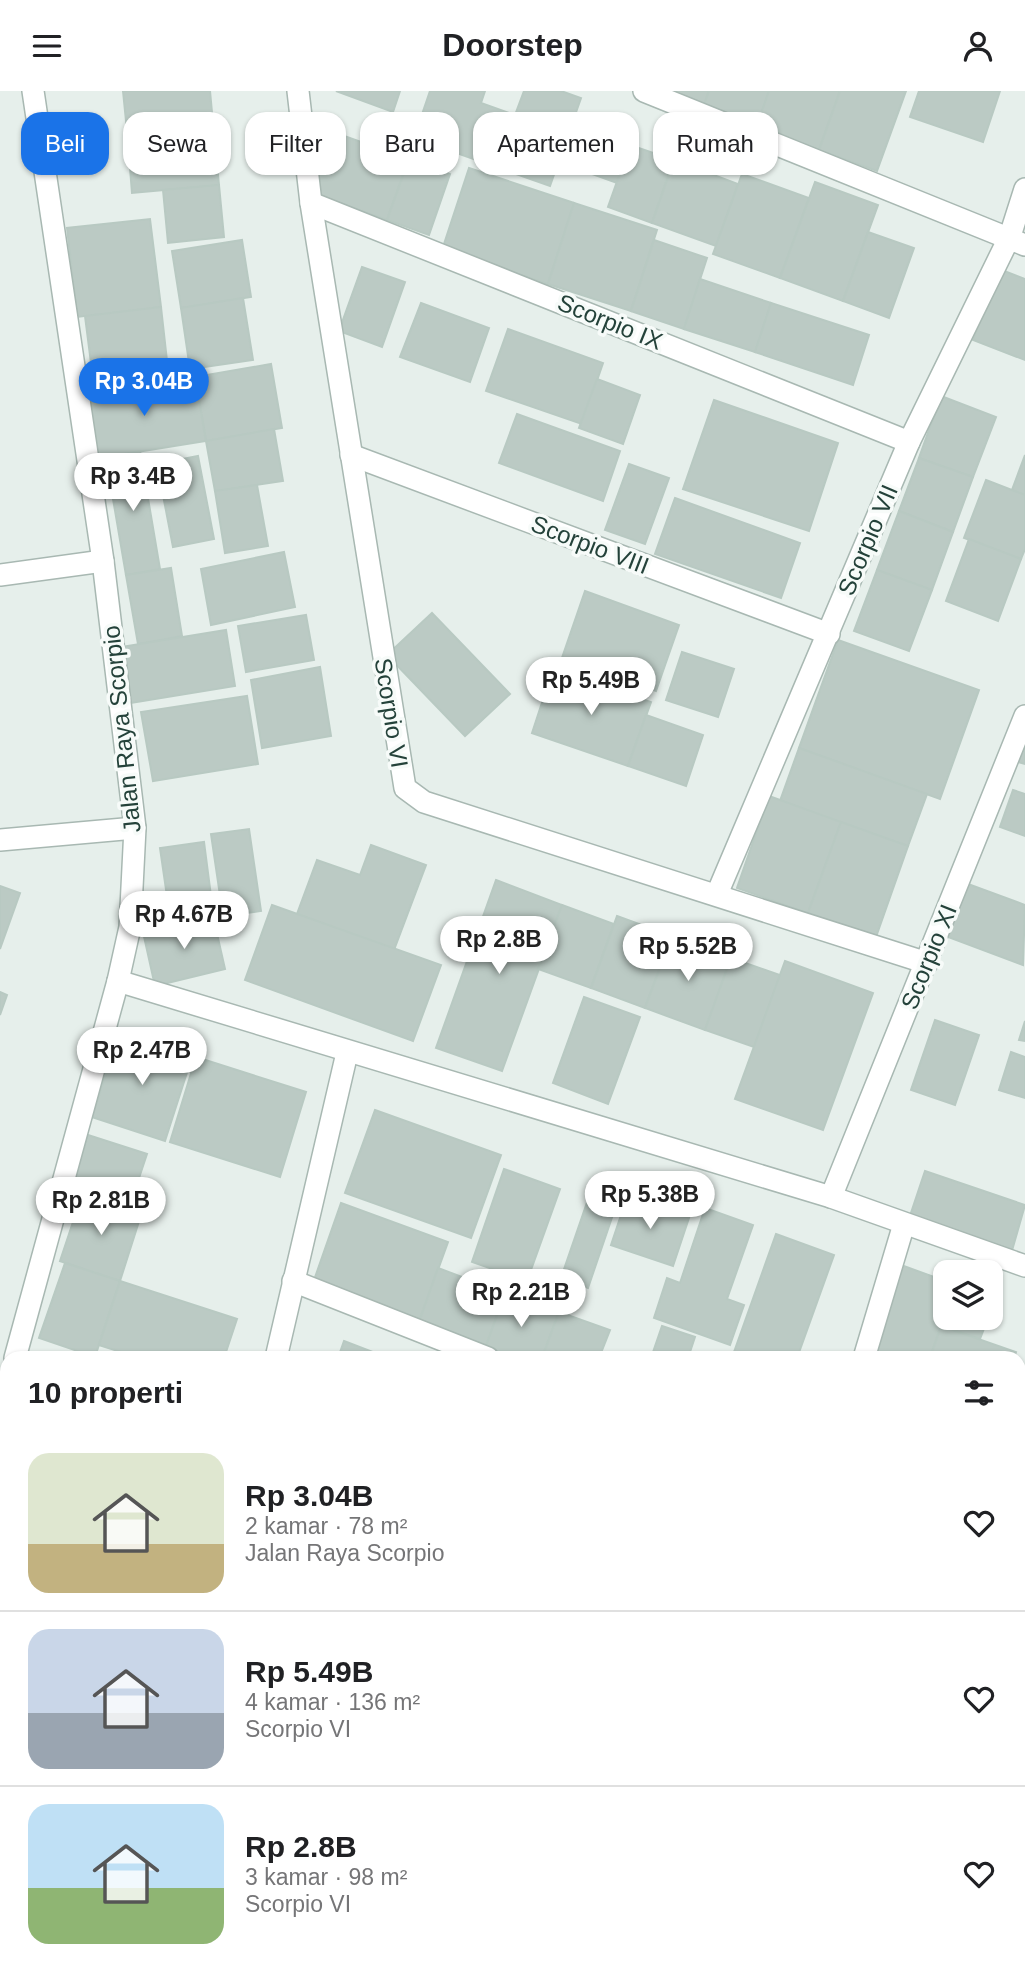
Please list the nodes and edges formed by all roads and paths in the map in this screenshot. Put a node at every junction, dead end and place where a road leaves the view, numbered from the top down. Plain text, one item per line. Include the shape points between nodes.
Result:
1 (33, 91) edge
2 (298, 91) edge
3 (644, 91) edge
4 (1025, 188) edge
5 (311, 203) junction
6 (1017, 241) edge
7 (909, 442) junction
8 (351, 455) junction
9 (103, 561) junction
10 (0, 575) edge
11 (829, 634) junction
12 (1025, 716) edge
13 (135, 828) junction
14 (0, 840) edge
15 (717, 894) junction
16 (928, 963) junction
17 (118, 981) junction
18 (347, 1053) junction
19 (831, 1197) junction
20 (904, 1224) junction
21 (1025, 1266) edge
22 (293, 1281) junction
23 (17, 1351) edge
24 (278, 1351) edge
25 (470, 1351) edge
26 (866, 1351) edge

1 - 9 street, Jalan Raya Scorpio
2 - 5 street, Scorpio VI
3 - 6 street
4 - 6 street, Scorpio VII
5 - 7 street, Scorpio IX
5 - 8 street, Scorpio VI
6 - 7 street, Scorpio VII
7 - 11 street, Scorpio VII
8 - 11 street, Scorpio VIII
8 - 15 street, Scorpio VI via 405,788 424,802
9 - 10 street
9 - 13 street, Jalan Raya Scorpio
11 - 15 street, Scorpio VII
12 - 16 street, Scorpio XI
13 - 14 street
13 - 17 street, Jalan Raya Scorpio via 130,927
15 - 16 street, Scorpio VI
16 - 19 street, Scorpio XI
17 - 18 street
17 - 23 street, Jalan Raya Scorpio
18 - 19 street
18 - 22 street
19 - 20 street
20 - 21 street
20 - 26 street
22 - 24 street
22 - 25 street

